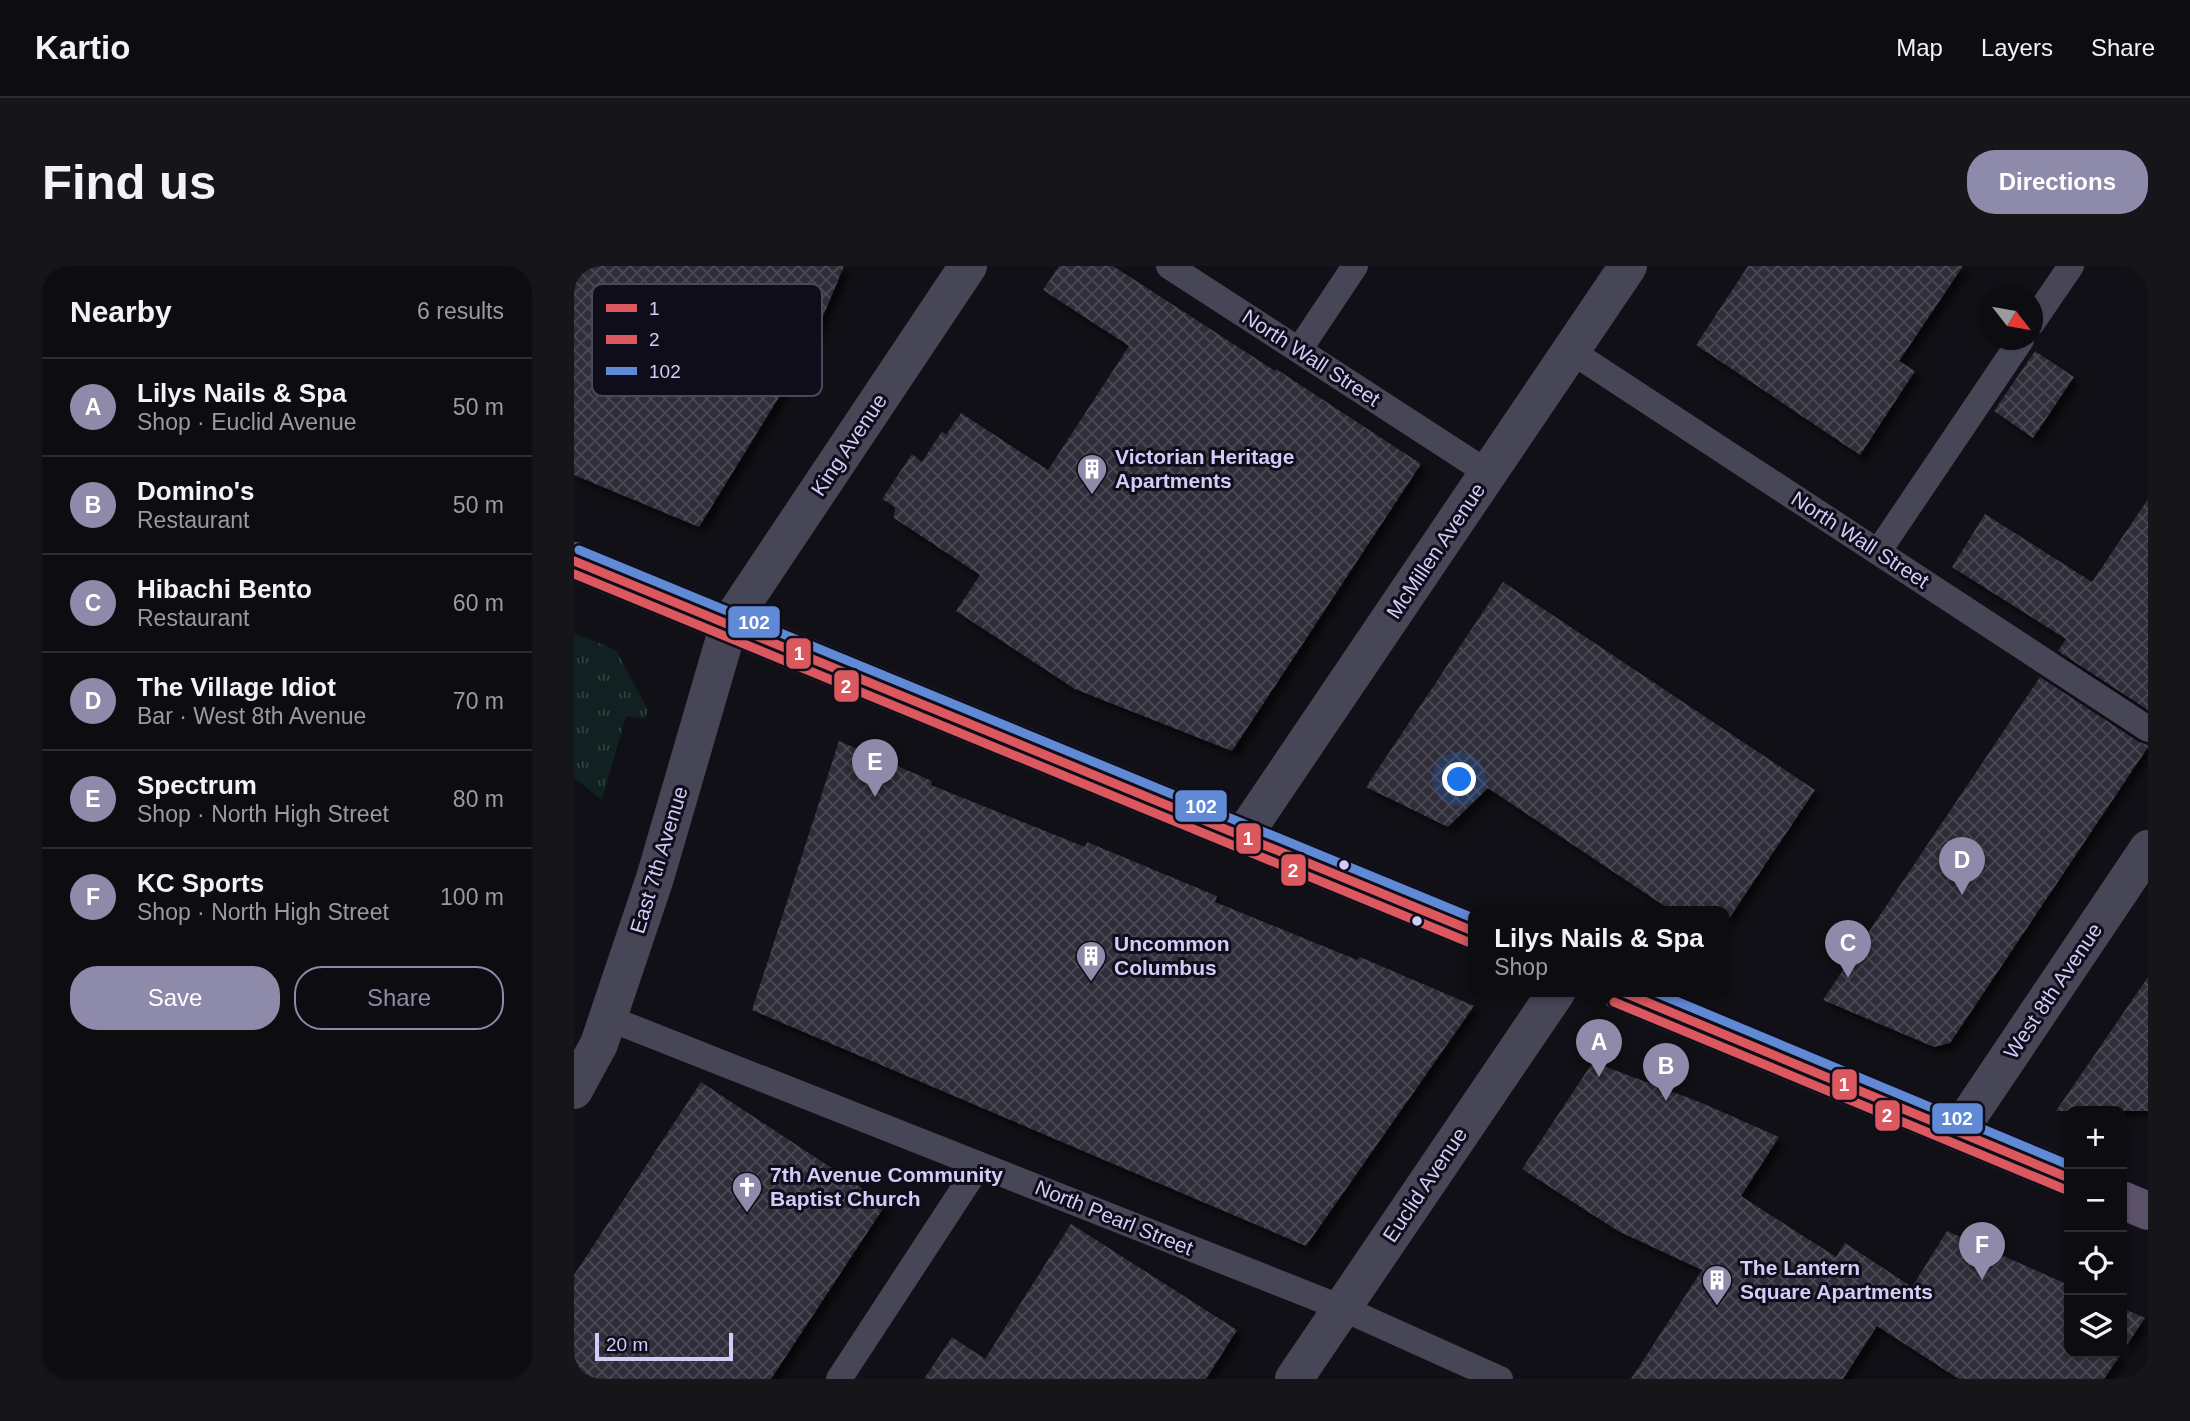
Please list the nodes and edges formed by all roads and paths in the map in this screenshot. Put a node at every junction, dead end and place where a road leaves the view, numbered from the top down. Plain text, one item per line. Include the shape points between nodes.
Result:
1 (968, 266) edge
2 (1169, 266) edge
3 (1355, 266) edge
4 (1628, 266) edge
5 (2071, 266) edge
6 (2043, 307) edge
7 (2014, 350) edge
8 (1299, 351) junction
9 (1571, 351) junction
10 (1488, 473) junction
11 (1878, 552) junction
12 (574, 561) edge
13 (729, 624) junction
14 (2148, 729) edge
15 (1243, 836) junction
16 (2148, 849) edge
17 (1468, 928) edge
18 (1553, 997) edge
19 (1633, 997) edge
20 (608, 1018) junction
21 (574, 1090) edge
22 (1958, 1132) junction
23 (979, 1165) junction
24 (2064, 1176) edge
25 (2127, 1202) edge
26 (2148, 1211) edge
27 (1342, 1308) junction
28 (839, 1379) edge
29 (1294, 1379) edge
30 (1500, 1379) edge

1 - 13 street, King Avenue
2 - 8 lane, North Wall Street
3 - 8 lane
4 - 9 street, McMillen Avenue
5 - 6 lane
7 - 11 lane
8 - 10 lane, North Wall Street
9 - 10 street, McMillen Avenue
9 - 11 lane, North Wall Street
10 - 15 street, McMillen Avenue
11 - 14 lane, North Wall Street
12 - 13 main road
13 - 15 main road
13 - 20 street, East 7th Avenue via 655,878
15 - 17 main road
16 - 22 street, West 8th Avenue
18 - 27 street, Euclid Avenue
19 - 22 main road
20 - 21 street, East 7th Avenue
20 - 23 lane, North Pearl Street
22 - 24 main road
23 - 27 lane, North Pearl Street
23 - 28 lane
25 - 26 main road
27 - 29 street, Euclid Avenue
27 - 30 lane, North Pearl Street

